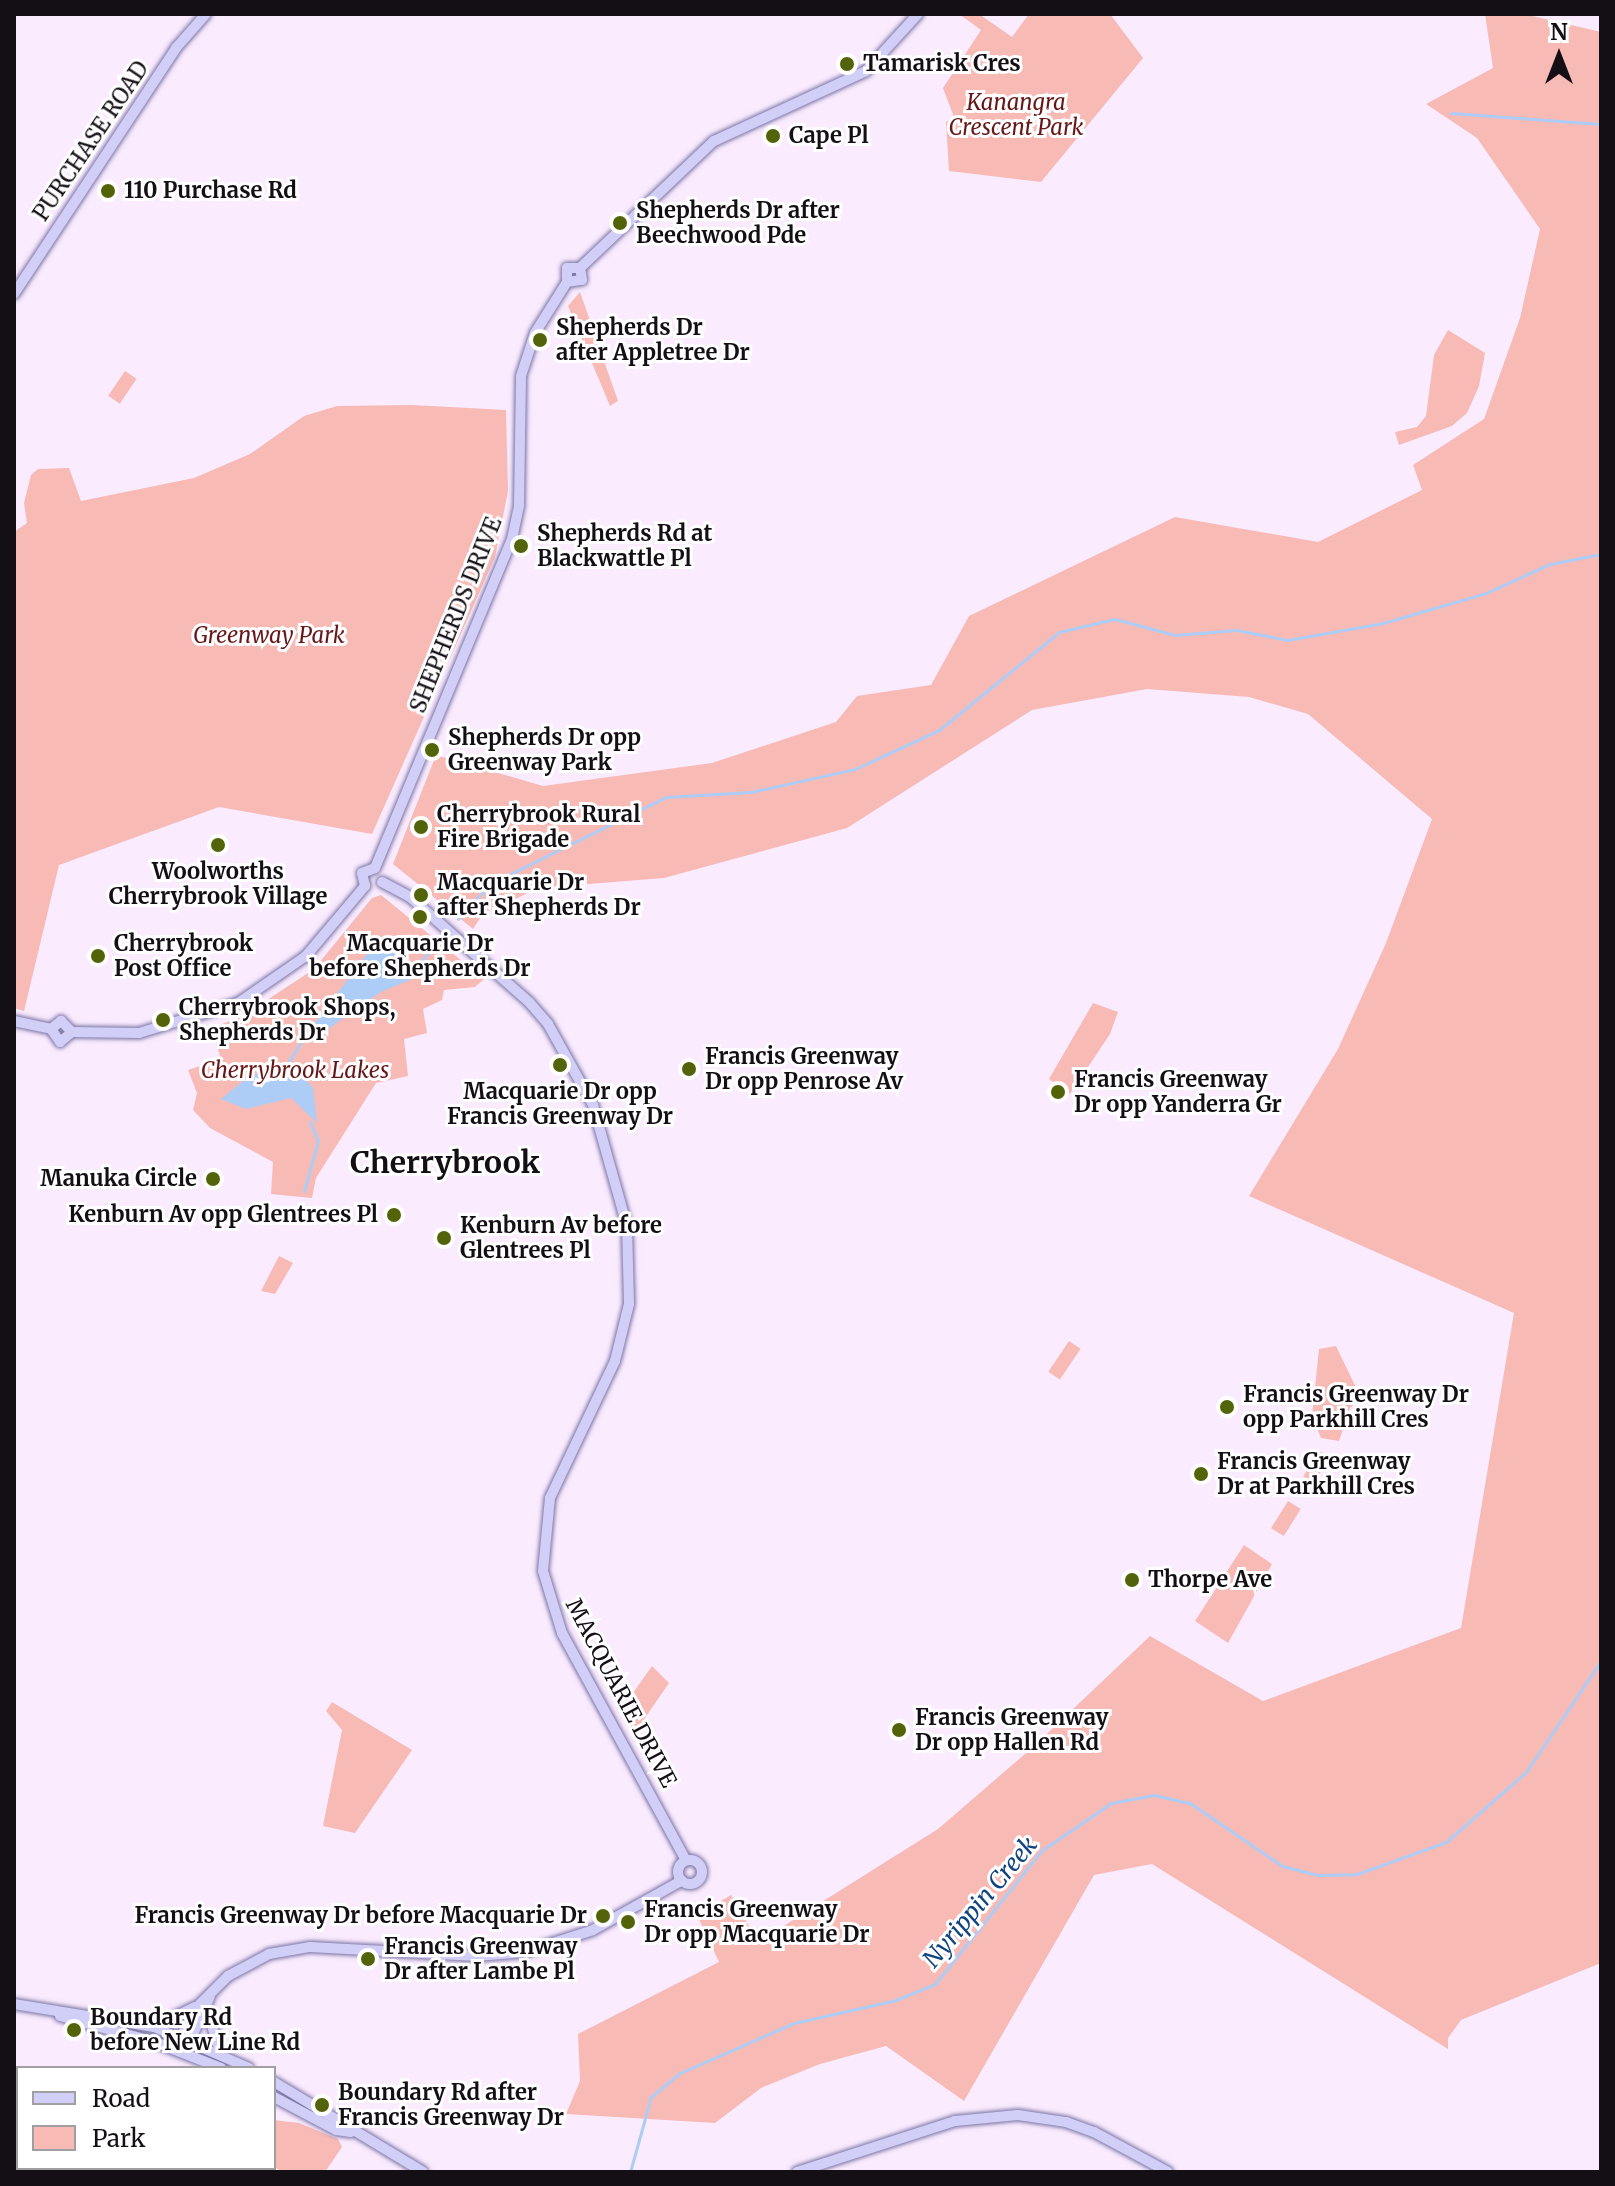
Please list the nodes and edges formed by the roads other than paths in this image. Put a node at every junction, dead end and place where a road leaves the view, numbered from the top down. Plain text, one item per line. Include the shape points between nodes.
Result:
1 (206, 14) edge
2 (918, 14) edge
3 (14, 294) edge
4 (375, 868) junction
5 (382, 882) junction
6 (365, 886) junction
7 (14, 1021) edge
8 (686, 1860) junction
9 (681, 1881) junction
10 (14, 2004) edge
11 (204, 2006) junction
12 (55, 2014) junction
13 (154, 2027) junction
14 (186, 2038) junction
15 (182, 2051) junction
16 (221, 2052) junction
17 (216, 2066) edge
18 (246, 2066) edge
19 (276, 2083) edge
20 (276, 2098) edge
21 (351, 2132) junction
22 (423, 2172) edge
23 (797, 2172) edge
24 (1168, 2172) edge

1 - 3 main road, PURCHASE ROAD via 176,48
2 - 4 main road, SHEPHERDS DRIVE via 866,71 714,141 580,268 580,283 567,282 535,333 521,376 519,505 512,539
4 - 5 main road
4 - 6 main road, SHEPHERDS DRIVE via 362,873
5 - 6 main road via 376,888
5 - 8 main road, MACQUARIE DRIVE via 410,897 538,1011 593,1105 627,1226 629,1304 615,1361 550,1498 543,1571 562,1633
6 - 7 main road via 306,956 238,1003 139,1033 72,1032 65,1021 51,1029
8 - 9 main road via 678,1867
8 - 9 main road via 697,1862 702,1875 695,1883
9 - 11 main road via 593,1930 543,1948 477,1956 289,1948 245,1964
10 - 12 main road
11 - 13 main road
11 - 14 main road
11 - 16 main road
12 - 13 main road
12 - 15 main road
13 - 14 main road
14 - 15 main road
14 - 16 main road
15 - 17 main road
16 - 18 main road
19 - 21 main road
20 - 21 main road via 336,2130
21 - 22 main road
23 - 24 main road via 955,2121 1018,2115 1094,2132

